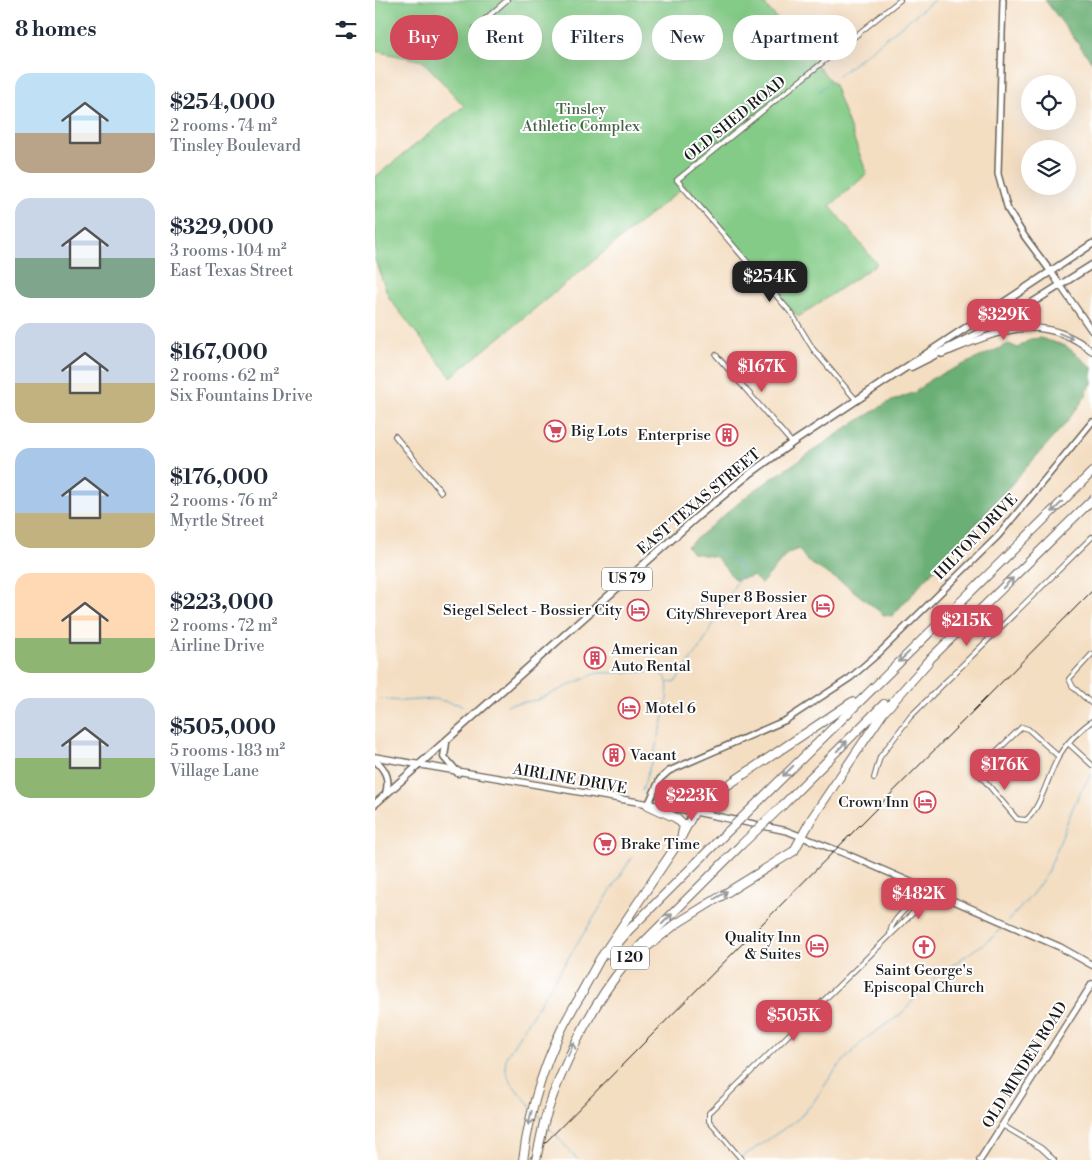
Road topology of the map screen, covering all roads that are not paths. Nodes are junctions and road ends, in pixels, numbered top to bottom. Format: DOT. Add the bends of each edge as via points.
graph roads {
  1 [pos="507,0"];
  2 [pos="900,0"];
  3 [pos="1003,0"];
  4 [pos="490,15"];
  5 [pos="1092,244"];
  6 [pos="1092,265"];
  7 [pos="1051,272"];
  8 [pos="1060,285"];
  9 [pos="1092,331"];
  10 [pos="1092,351"];
  11 [pos="716,355"];
  12 [pos="919,363"];
  13 [pos="895,376"];
  14 [pos="857,401"];
  15 [pos="1092,422"];
  16 [pos="395,436"];
  17 [pos="793,443"];
  18 [pos="1092,472"];
  19 [pos="441,492"];
  20 [pos="1092,500"];
  21 [pos="1092,537"];
  22 [pos="1092,654"];
  23 [pos="929,661"];
  24 [pos="885,676"];
  25 [pos="1092,704"];
  26 [pos="1092,721"];
  27 [pos="448,739"];
  28 [pos="1069,743"];
  29 [pos="1058,756"];
  30 [pos="375,759"];
  31 [pos="1092,765"];
  32 [pos="418,766"];
  33 [pos="458,772"];
  34 [pos="874,778"];
  35 [pos="385,795"];
  36 [pos="375,804"];
  37 [pos="648,805"];
  38 [pos="696,812"];
  39 [pos="804,836"];
  40 [pos="678,843"];
  41 [pos="922,887"];
  42 [pos="930,891"];
  43 [pos="890,933"];
  44 [pos="625,964"];
  45 [pos="1092,965"];
  46 [pos="1092,984"];
  47 [pos="580,995"];
  48 [pos="1002,1125"];
  49 [pos="523,1160"];
  50 [pos="536,1160"];
  51 [pos="742,1160"];
  52 [pos="980,1160"];
  53 [pos="1054,1160"];
  1 -- 4 [label="street"];
  2 -- 14 [label="street, OLD SHED ROAD" via="677,180 792,314 813,349"];
  3 -- 7 [label="street" via="998,174 1008,210"];
  5 -- 7 [label="main road, EAST TEXAS STREET / US 79"];
  6 -- 8 [label="main road, EAST TEXAS STREET / US 79"];
  7 -- 8 [label="main road"];
  7 -- 13 [label="main road, EAST TEXAS STREET / US 79"];
  8 -- 9 [label="main road"];
  8 -- 12 [label="main road, EAST TEXAS STREET / US 79" via="1008,318"];
  12 -- 10 [label="main road, one-way" via="992,333 1019,328 1037,328 1059,334"];
  11 -- 17 [label="street"];
  12 -- 13 [label="main road, EAST TEXAS STREET / US 79"];
  13 -- 14 [label="main road, EAST TEXAS STREET / US 79"];
  14 -- 17 [label="main road, EAST TEXAS STREET / US 79"];
  15 -- 37 [label="street, HILTON DRIVE" via="1007,526 867,664 822,699 787,720 669,771 660,779"];
  16 -- 19 [label="street"];
  17 -- 27 [label="main road, EAST TEXAS STREET / US 79" via="698,516"];
  18 -- 24 [label="highway, I 20, one-way"];
  23 -- 20 [label="highway, I 20, one-way"];
  21 -- 34 [label="street" via="906,721 880,757"];
  22 -- 25 [label="street" via="1072,674 1069,682"];
  23 -- 39 [label="highway" via="883,713 812,818"];
  44 -- 23 [label="highway, I 20, one-way, bridge"];
  24 -- 38 [label="highway" via="837,713 701,802"];
  24 -- 47 [label="highway, I 20, one-way, bridge" via="624,936"];
  26 -- 28 [label="street"];
  27 -- 32 [label="main road, EAST TEXAS STREET / US 79"];
  27 -- 33 [label="main road" via="444,757"];
  28 -- 29 [label="street"];
  28 -- 31 [label="street"];
  29 -- 29 [label="street" via="1026,820 1019,821 981,777 979,770 1022,727 1029,729"];
  30 -- 32 [label="main road, AIRLINE DRIVE"];
  30 -- 35 [label="main road" via="387,773"];
  32 -- 33 [label="main road, AIRLINE DRIVE"];
  32 -- 35 [label="main road, EAST TEXAS STREET / US 79"];
  33 -- 37 [label="main road, AIRLINE DRIVE"];
  35 -- 36 [label="main road, EAST TEXAS STREET / US 79"];
  37 -- 38 [label="main road, AIRLINE DRIVE"];
  37 -- 40 [label="highway" via="680,820 684,829"];
  38 -- 39 [label="main road, AIRLINE DRIVE"];
  38 -- 40 [label="highway"];
  39 -- 41 [label="main road, AIRLINE DRIVE"];
  44 -- 39 [label="highway, one-way" via="682,920 794,851"];
  40 -- 47 [label="highway" via="600,959"];
  41 -- 42 [label="main road, AIRLINE DRIVE"];
  41 -- 43 [label="street" via="917,898 894,921"];
  42 -- 43 [label="street" via="924,902"];
  42 -- 45 [label="main road, AIRLINE DRIVE" via="1062,948"];
  43 -- 51 [label="street" via="709,1114 709,1121"];
  50 -- 44 [label="highway, I 20, one-way, bridge" via="553,1094 584,1025"];
  46 -- 48 [label="main road, OLD MINDEN ROAD"];
  47 -- 49 [label="highway, I 20, one-way" via="542,1077 533,1105"];
  48 -- 52 [label="main road, OLD MINDEN ROAD"];
  48 -- 53 [label="street" via="1041,1148"];
}
